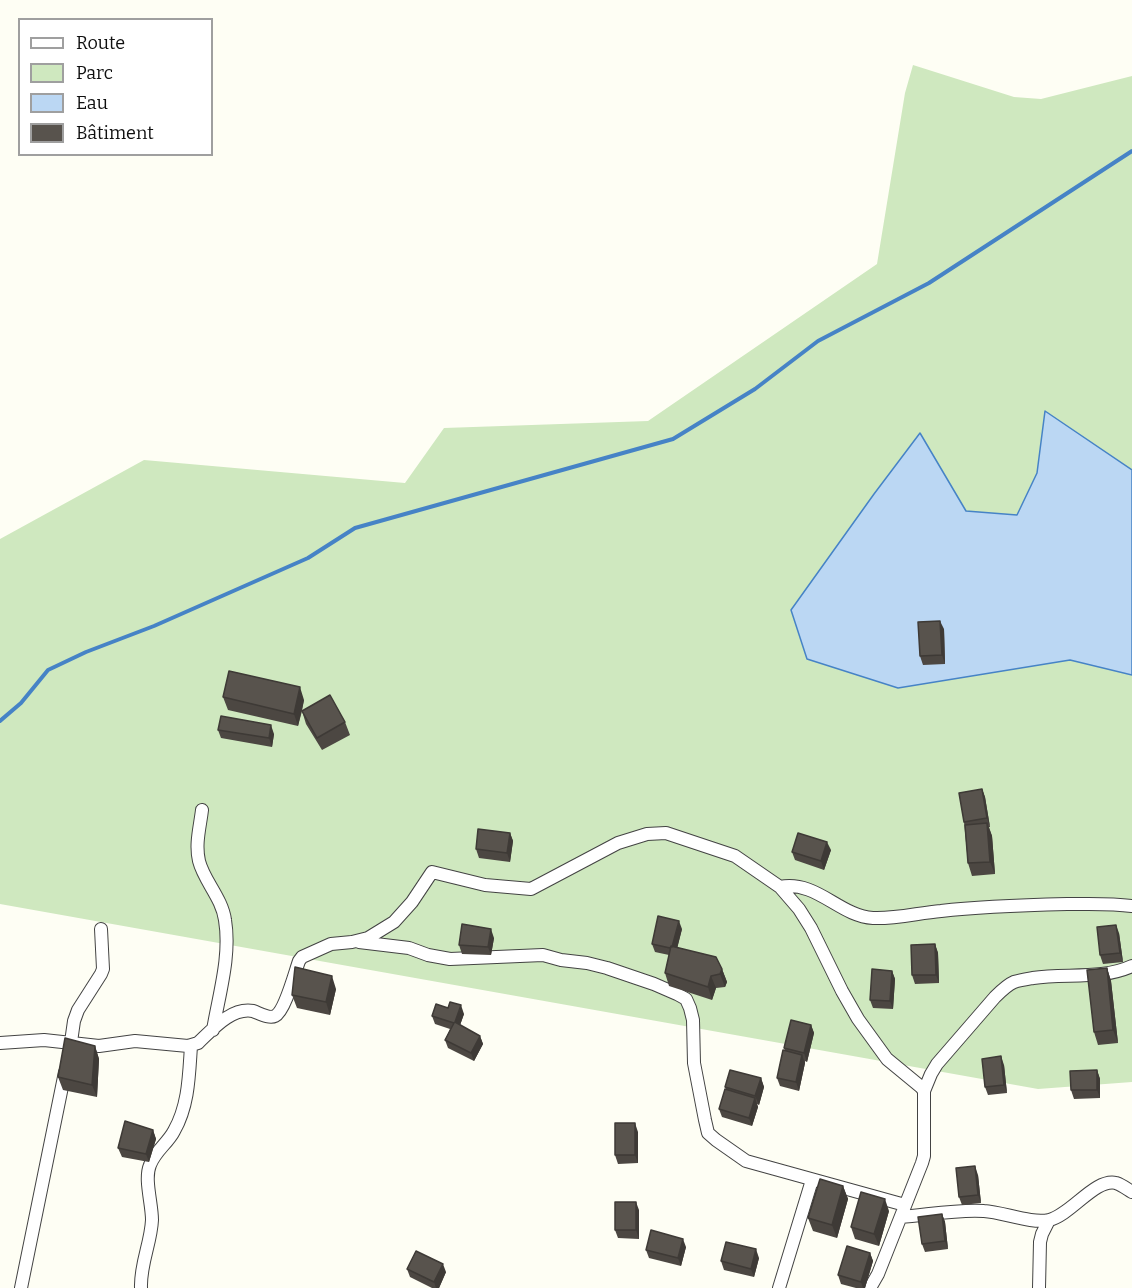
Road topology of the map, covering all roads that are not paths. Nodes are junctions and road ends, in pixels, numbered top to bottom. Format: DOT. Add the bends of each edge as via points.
graph roads {
  1 [pos="202,810"];
  2 [pos="780,887"];
  3 [pos="1132,906"];
  4 [pos="102,929"];
  5 [pos="352,942"];
  6 [pos="1132,966"];
  7 [pos="213,1030"];
  8 [pos="0,1043"];
  9 [pos="71,1043"];
  10 [pos="191,1046"];
  11 [pos="924,1091"];
  12 [pos="812,1179"];
  13 [pos="1132,1192"];
  14 [pos="903,1211"];
  15 [pos="1049,1220"];
  16 [pos="21,1288"];
  17 [pos="141,1288"];
  18 [pos="779,1288"];
  19 [pos="870,1288"];
  20 [pos="1039,1288"];
  1 -- 7 [label="street" via="199,863 226,922 225,961"];
  2 -- 3 [label="street" via="806,888 871,918 995,906"];
  2 -- 5 [label="street" via="735,856 666,833 647,834 618,843 531,889 485,885 432,872 396,921"];
  2 -- 11 [label="street" via="811,928 858,1019 887,1059"];
  4 -- 9 [label="street" via="103,969 78,1010"];
  5 -- 7 [label="street" via="331,944 302,957 279,1013 270,1017 248,1011 229,1017"];
  5 -- 12 [label="street" via="409,948 450,959 543,955 607,968 677,993 686,999 693,1020 694,1063 708,1132 746,1161"];
  6 -- 11 [label="street" via="1108,973 1014,982 995,997 937,1064"];
  7 -- 10 [label="street"];
  8 -- 9 [label="street"];
  9 -- 10 [label="street" via="99,1046 135,1041"];
  9 -- 16 [label="street"];
  10 -- 17 [label="street" via="185,1103 175,1130 155,1155 148,1172 152,1219"];
  11 -- 14 [label="street" via="924,1156"];
  12 -- 14 [label="street"];
  12 -- 18 [label="street"];
  13 -- 15 [label="street" via="1114,1182 1104,1183 1070,1210"];
  14 -- 15 [label="street" via="984,1210"];
  14 -- 19 [label="street"];
  15 -- 20 [label="street" via="1040,1242"];
}
